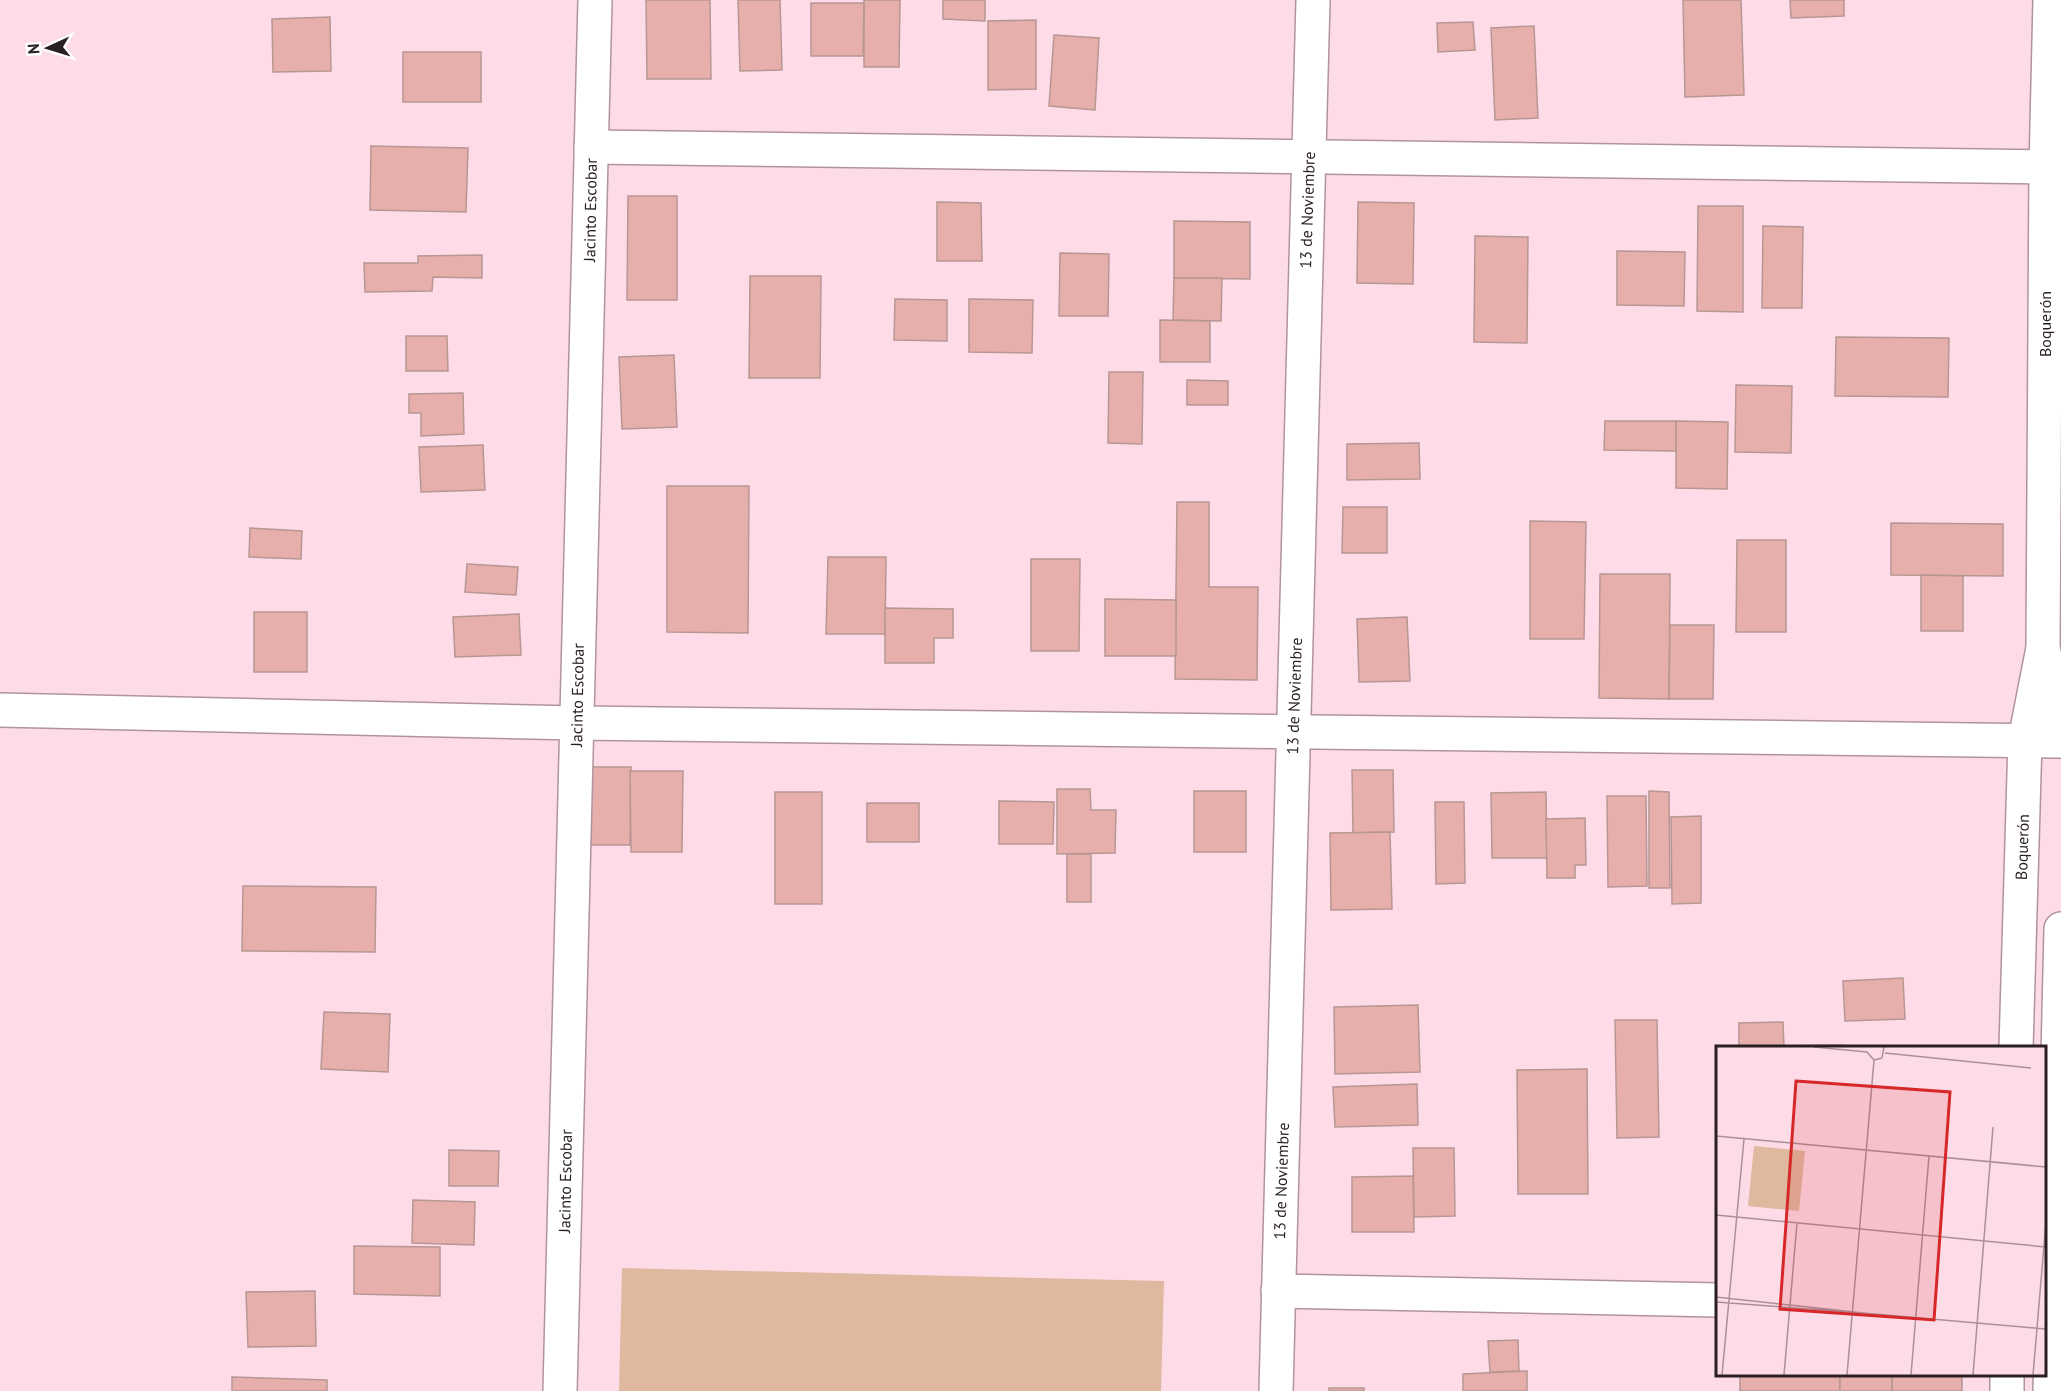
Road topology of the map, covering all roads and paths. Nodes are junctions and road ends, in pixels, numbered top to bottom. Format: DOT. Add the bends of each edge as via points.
graph roads {
  1 [pos="595,0"];
  2 [pos="1313,0"];
  3 [pos="2050,0"];
  4 [pos="591,147"];
  5 [pos="1309,157"];
  6 [pos="2054,167"];
  7 [pos="2043,648"];
  8 [pos="0,710"];
  9 [pos="2061,722"];
  10 [pos="577,723"];
  11 [pos="1293,733"];
  12 [pos="2025,740"];
  13 [pos="2061,741"];
  14 [pos="2061,929"];
  15 [pos="2016,1046"];
  16 [pos="1278,1291"];
  17 [pos="1716,1300"];
  18 [pos="2052,1307"];
  19 [pos="560,1391"];
  20 [pos="1276,1391"];
  21 [pos="2049,1391"];
  1 -- 4 [label="street, Jacinto Escobar"];
  2 -- 5 [label="street, 13 de Noviembre"];
  3 -- 6 [label="street, Boquerón"];
  4 -- 5 [label="street"];
  4 -- 10 [label="street, Jacinto Escobar"];
  5 -- 6 [label="street"];
  5 -- 11 [label="street, 13 de Noviembre"];
  6 -- 7 [label="street, Boquerón"];
  7 -- 9 [label="street, Boquerón"];
  7 -- 12 [label="street, Boquerón"];
  8 -- 10 [label="street"];
  10 -- 11 [label="street"];
  10 -- 19 [label="street, Jacinto Escobar"];
  11 -- 12 [label="street"];
  11 -- 16 [label="street, 13 de Noviembre"];
  12 -- 13 [label="street"];
  12 -- 15 [label="street, Boquerón"];
  14 -- 18 [label="street"];
  16 -- 17 [label="street"];
  16 -- 20 [label="street, 13 de Noviembre"];
  18 -- 21 [label="street"];
}
